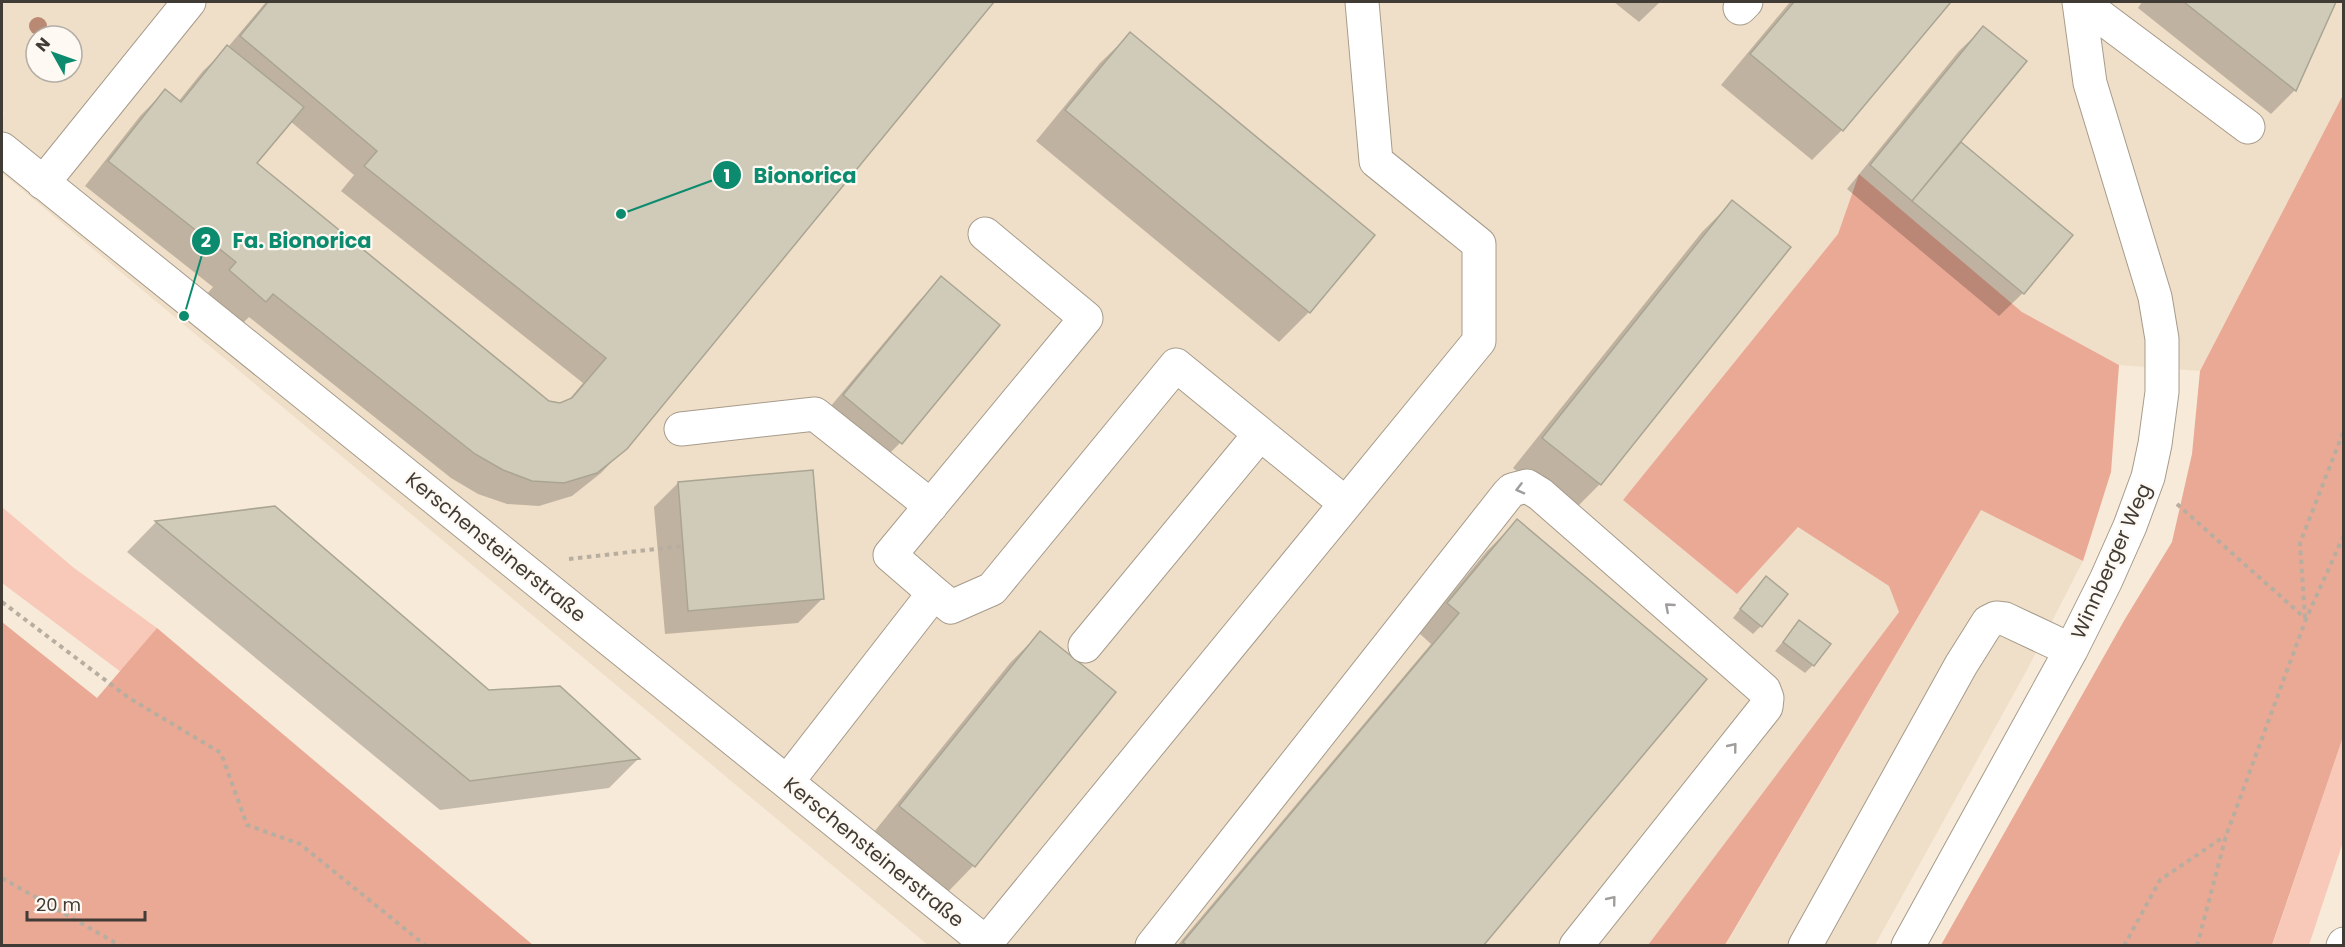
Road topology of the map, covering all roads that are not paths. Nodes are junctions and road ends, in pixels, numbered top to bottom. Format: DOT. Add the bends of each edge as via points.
graph roads {
  1 [pos="189,2"];
  2 [pos="1362,2"];
  3 [pos="2080,2"];
  4 [pos="2248,127"];
  5 [pos="2,149"];
  6 [pos="43,183"];
  7 [pos="985,234"];
  8 [pos="681,429"];
  9 [pos="1260,434"];
  10 [pos="1345,503"];
  11 [pos="931,506"];
  12 [pos="934,593"];
  13 [pos="1085,646"];
  14 [pos="2071,650"];
  15 [pos="787,782"];
  16 [pos="988,944"];
  17 [pos="1152,945"];
  18 [pos="1575,945"];
  19 [pos="1805,945"];
  20 [pos="1908,945"];
  1 -- 6 [label="street"];
  2 -- 10 [label="street" via="1376,161 1479,244 1479,341"];
  3 -- 4 [label="street"];
  3 -- 14 [label="street, Winnberger Weg" via="2090,83 2155,297 2162,339 2162,392 2148,477 2106,580"];
  5 -- 6 [label="street, Kerschensteinerstraße"];
  6 -- 15 [label="street, Kerschensteinerstraße"];
  7 -- 11 [label="street" via="1086,318"];
  8 -- 11 [label="street" via="815,414"];
  9 -- 10 [label="street"];
  9 -- 12 [label="street" via="1176,365 992,589 951,607"];
  9 -- 13 [label="street"];
  10 -- 16 [label="street"];
  11 -- 12 [label="street" via="890,555"];
  12 -- 15 [label="street"];
  14 -- 19 [label="street" via="2005,620 1996,618 1988,622"];
  14 -- 20 [label="street, Winnberger Weg"];
  15 -- 16 [label="street, Kerschensteinerstraße"];
  18 -- 17 [label="street, one-way" via="1766,707 1767,698 1764,690 1527,486 1508,494"];
}
